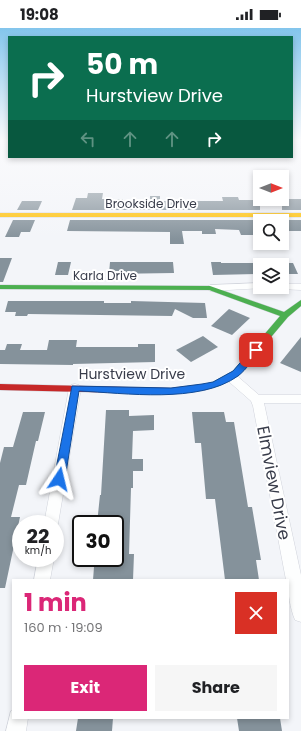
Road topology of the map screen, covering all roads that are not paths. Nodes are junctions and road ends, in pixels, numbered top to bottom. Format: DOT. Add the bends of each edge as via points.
graph roads {
  1 [pos="0,215"];
  2 [pos="301,215"];
  3 [pos="253,286"];
  4 [pos="289,286"];
  5 [pos="0,287"];
  6 [pos="301,287"];
  7 [pos="210,288"];
  8 [pos="301,302"];
  9 [pos="285,315"];
  10 [pos="231,377"];
  11 [pos="0,387"];
  12 [pos="75,388"];
  13 [pos="256,399"];
  14 [pos="301,399"];
  15 [pos="53,515"];
  16 [pos="44,567"];
  17 [pos="42,579"];
  18 [pos="300,608"];
  19 [pos="18,719"];
  20 [pos="16,731"];
  1 -- 2 [label="street, Brookside Drive"];
  3 -- 7 [label="street, Karla Drive"];
  4 -- 6 [label="street"];
  5 -- 7 [label="street, Karla Drive"];
  7 -- 9 [label="street, Karla Drive"];
  8 -- 9 [label="street, Hurstview Drive"];
  9 -- 10 [label="street, Hurstview Drive"];
  10 -- 12 [label="street, Hurstview Drive" via="202,388 171,391"];
  10 -- 13 [label="street"];
  11 -- 12 [label="street, Hurstview Drive"];
  12 -- 15 [label="street"];
  13 -- 14 [label="street"];
  13 -- 18 [label="street, Elmview Drive"];
  16 -- 17 [label="street"];
  19 -- 20 [label="street"];
}
